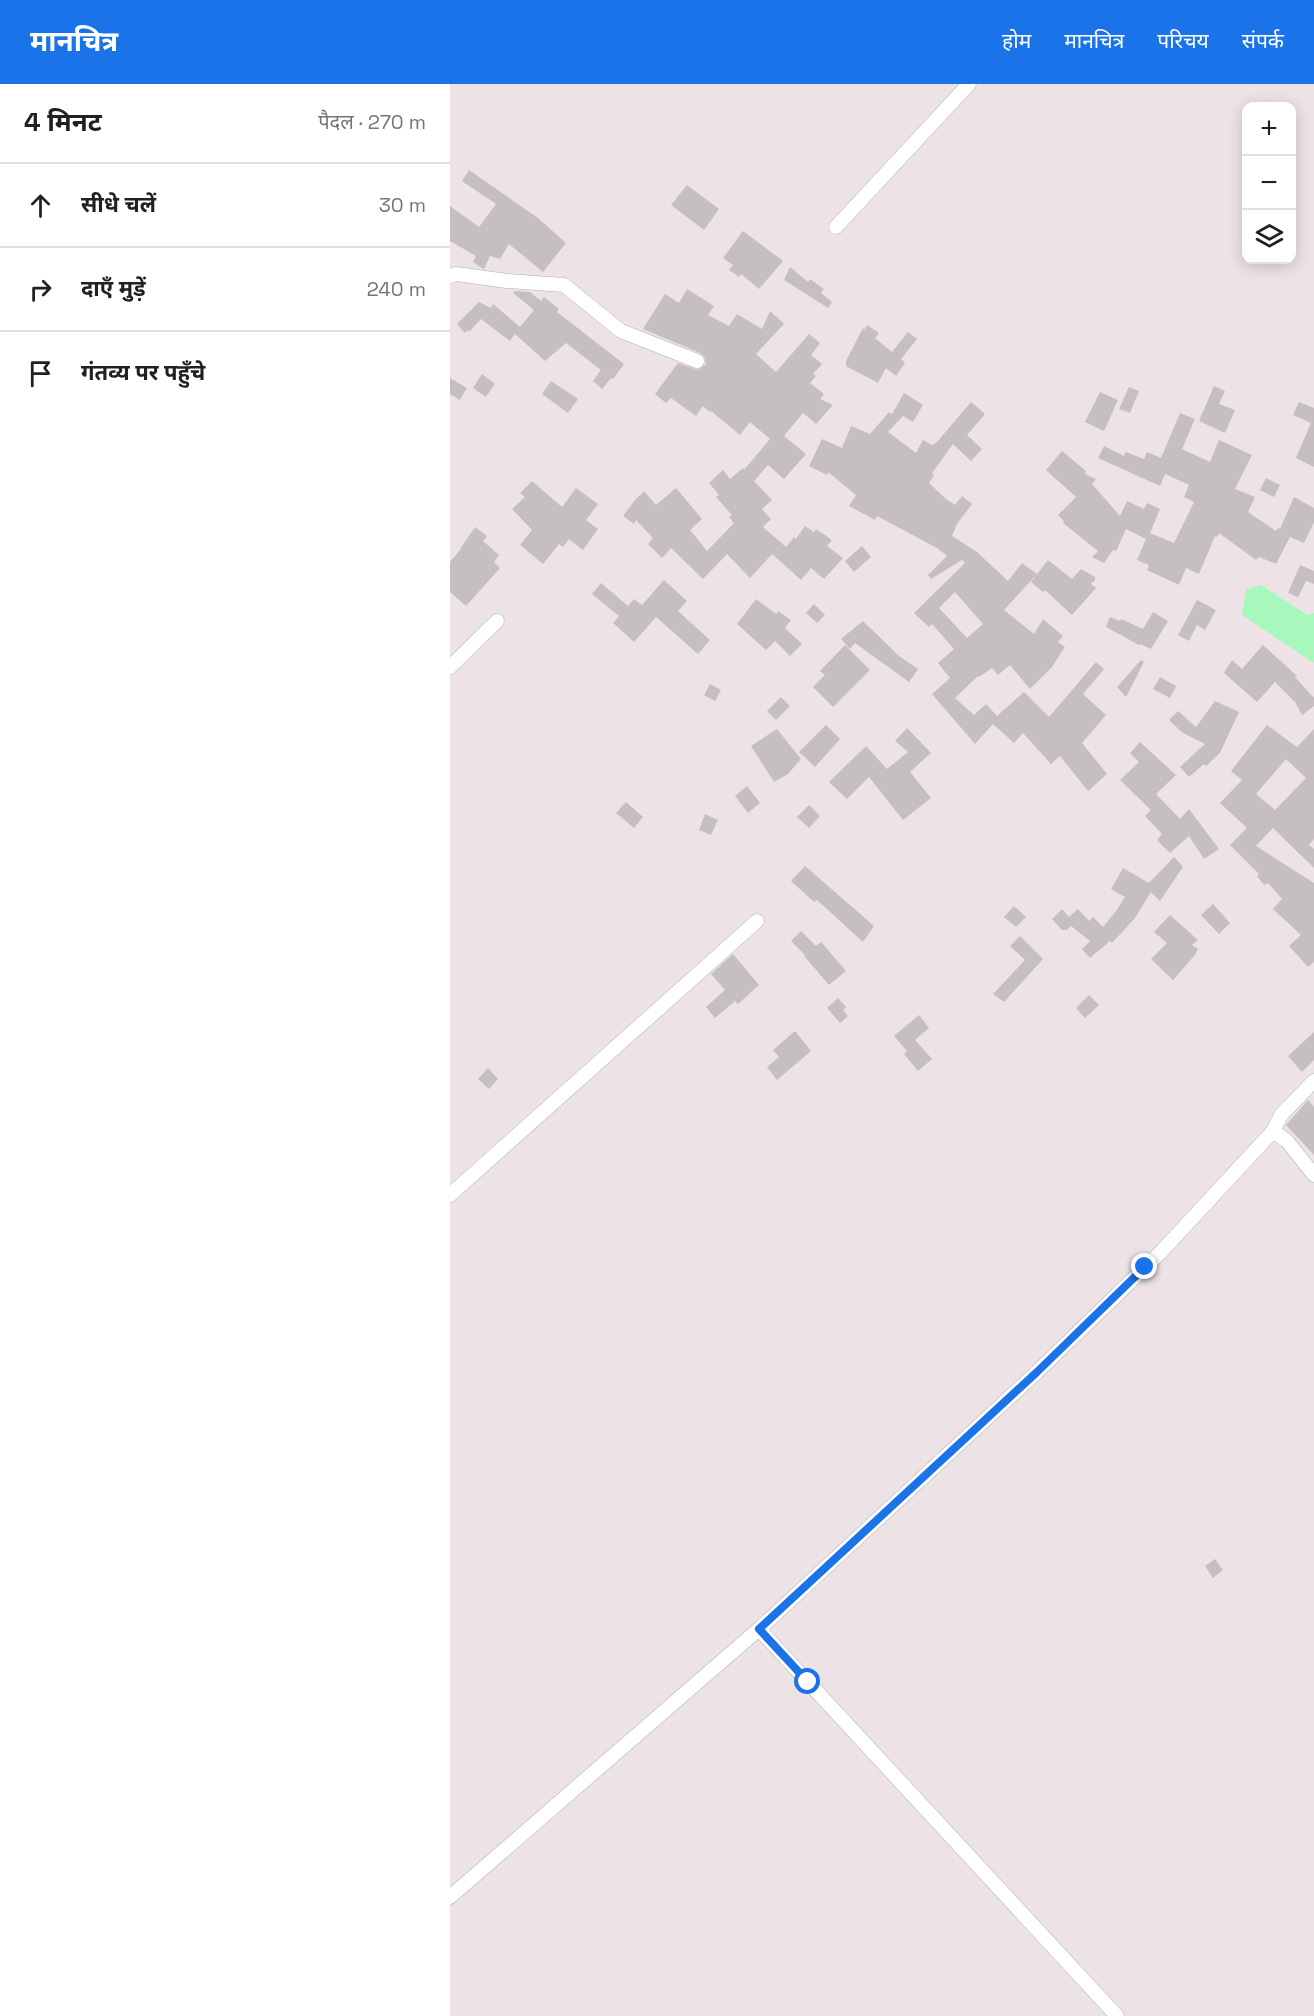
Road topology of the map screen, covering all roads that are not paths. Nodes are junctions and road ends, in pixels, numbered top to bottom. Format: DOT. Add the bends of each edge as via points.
graph roads {
  1 [pos="969,84"];
  2 [pos="836,227"];
  3 [pos="450,276"];
  4 [pos="697,361"];
  5 [pos="497,621"];
  6 [pos="450,667"];
  7 [pos="757,921"];
  8 [pos="1314,1081"];
  9 [pos="1273,1131"];
  10 [pos="1314,1175"];
  11 [pos="450,1195"];
  12 [pos="759,1629"];
  13 [pos="450,1897"];
  14 [pos="1117,2016"];
  1 -- 2 [label="street"];
  3 -- 4 [label="street" via="564,285 621,331"];
  5 -- 6 [label="street"];
  7 -- 11 [label="street"];
  8 -- 9 [label="street" via="1281,1115"];
  9 -- 10 [label="street"];
  9 -- 12 [label="street" via="1136,1276 1037,1372"];
  12 -- 13 [label="street"];
  12 -- 14 [label="street"];
}
